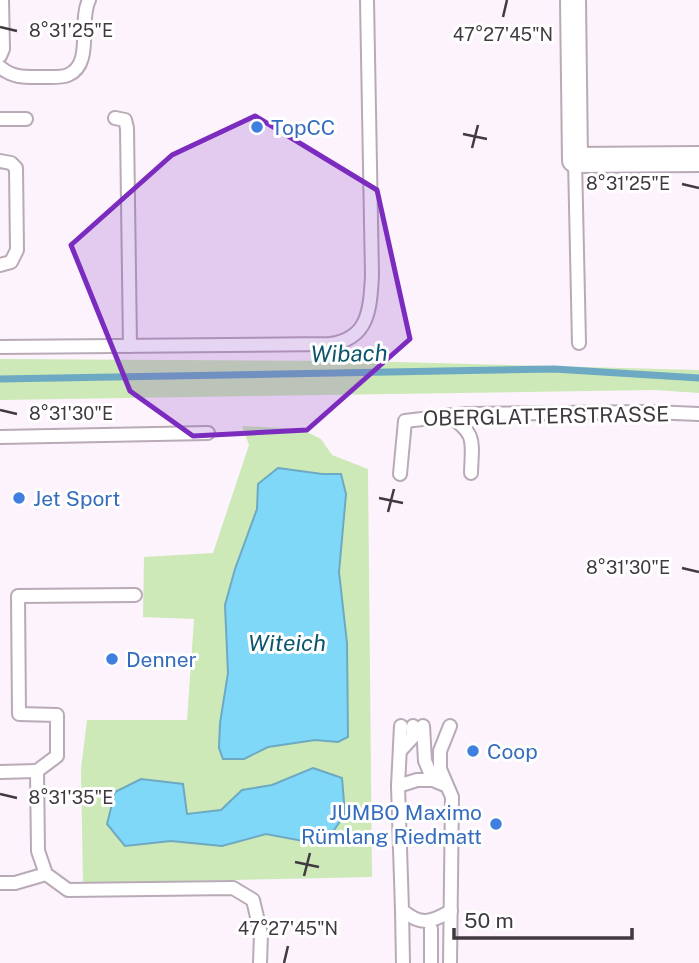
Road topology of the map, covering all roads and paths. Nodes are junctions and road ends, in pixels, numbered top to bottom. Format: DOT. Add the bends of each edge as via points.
graph roads {
  1 [pos="2,0"];
  2 [pos="89,0"];
  3 [pos="367,0"];
  4 [pos="573,0"];
  5 [pos="0,56"];
  6 [pos="0,67"];
  7 [pos="115,118"];
  8 [pos="0,119"];
  9 [pos="26,119"];
  10 [pos="699,159"];
  11 [pos="575,160"];
  12 [pos="0,161"];
  13 [pos="0,265"];
  14 [pos="579,343"];
  15 [pos="130,346"];
  16 [pos="0,347"];
  17 [pos="699,414"];
  18 [pos="448,415"];
  19 [pos="208,433"];
  20 [pos="0,438"];
  21 [pos="471,473"];
  22 [pos="400,474"];
  23 [pos="135,595"];
  24 [pos="450,726"];
  25 [pos="0,772"];
  26 [pos="37,772"];
  27 [pos="433,779"];
  28 [pos="445,785"];
  29 [pos="398,786"];
  30 [pos="46,874"];
  31 [pos="0,883"];
  32 [pos="402,910"];
  33 [pos="451,911"];
  34 [pos="431,929"];
  35 [pos="260,963"];
  36 [pos="403,963"];
  37 [pos="431,963"];
  38 [pos="450,963"];
  1 -- 5 [label="lane"];
  2 -- 6 [label="lane" via="84,10 84,54 76,70 66,76 18,77"];
  3 -- 15 [label="lane" via="372,276 362,326 347,341 330,344"];
  4 -- 11 [label="street"];
  7 -- 15 [label="lane" via="125,120 127,128"];
  8 -- 9 [label="lane"];
  10 -- 11 [label="street"];
  11 -- 14 [label="lane"];
  12 -- 13 [label="lane" via="16,168 17,250 14,260"];
  15 -- 16 [label="lane"];
  17 -- 18 [label="lane, OBERGLATTERSTRASSE"];
  18 -- 21 [label="lane" via="466,426 472,437"];
  18 -- 22 [label="lane, OBERGLATTERSTRASSE" via="405,421"];
  19 -- 20 [label="lane"];
  23 -- 26 [label="lane" via="18,596 19,714 57,715 57,755"];
  24 -- 28 [label="lane" via="440,751"];
  25 -- 26 [label="lane"];
  26 -- 30 [label="lane" via="38,851"];
  27 -- 28 [label="lane"];
  27 -- 29 [label="lane"];
  27 -- 29 [label="lane" via="413,726 400,751"];
  28 -- 33 [label="lane" via="452,797"];
  29 -- 32 [label="lane"];
  30 -- 31 [label="lane"];
  30 -- 35 [label="lane" via="68,890 233,888 253,900 261,934"];
  32 -- 33 [label="lane" via="421,922"];
  32 -- 36 [label="lane"];
  33 -- 38 [label="lane"];
  34 -- 37 [label="lane"];
}
